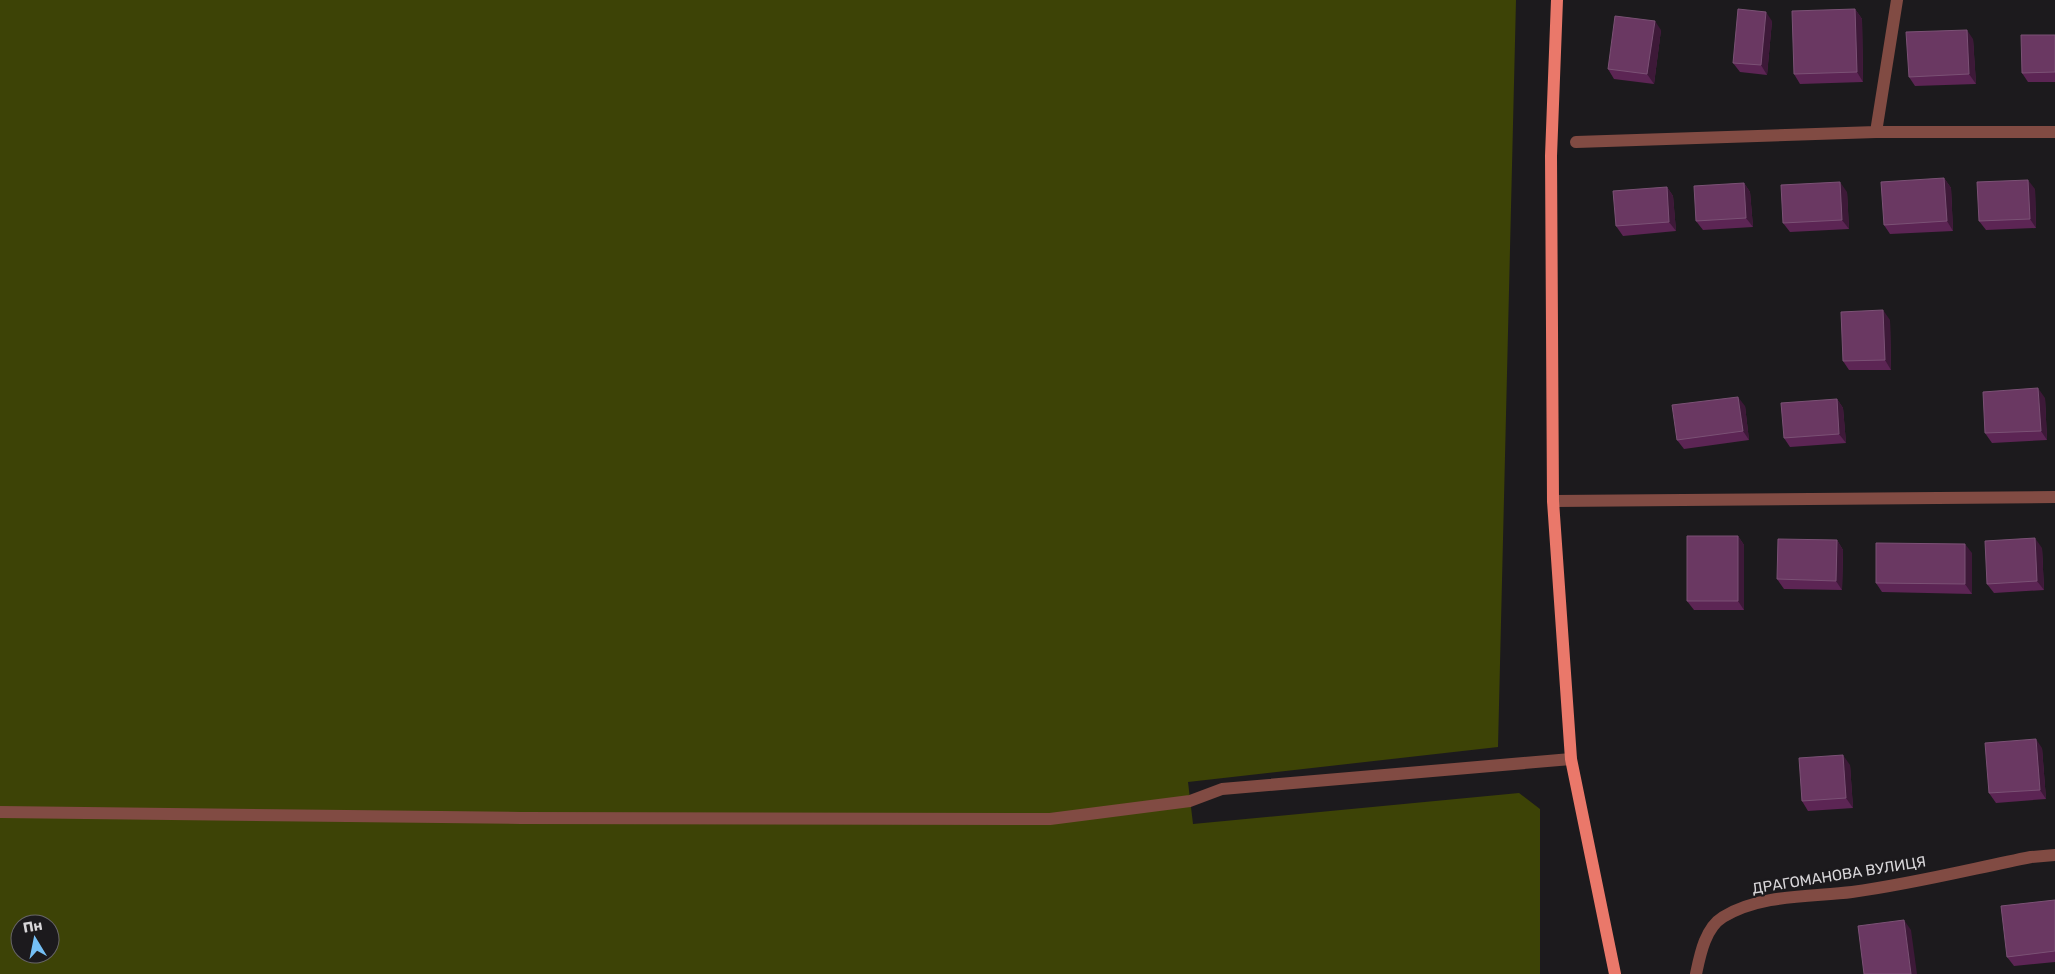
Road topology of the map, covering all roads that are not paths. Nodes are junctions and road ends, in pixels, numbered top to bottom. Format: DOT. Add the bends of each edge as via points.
graph roads {
  1 [pos="1557,0"];
  2 [pos="1897,0"];
  3 [pos="1876,132"];
  4 [pos="2055,132"];
  5 [pos="1576,142"];
  6 [pos="2055,497"];
  7 [pos="1552,501"];
  8 [pos="1571,759"];
  9 [pos="0,812"];
  10 [pos="2055,855"];
  11 [pos="1615,974"];
  12 [pos="1696,974"];
  1 -- 7 [label="main road" via="1552,143"];
  2 -- 3 [label="street"];
  3 -- 4 [label="street"];
  3 -- 5 [label="street"];
  6 -- 7 [label="street"];
  7 -- 8 [label="main road"];
  8 -- 9 [label="street" via="1222,789 1190,802 1050,819 521,818"];
  8 -- 11 [label="main road"];
  10 -- 12 [label="street, ДРАГОМАНОВА ВУЛИЦЯ" via="1853,892 1777,899 1745,907 1721,918 1708,934"];
}
